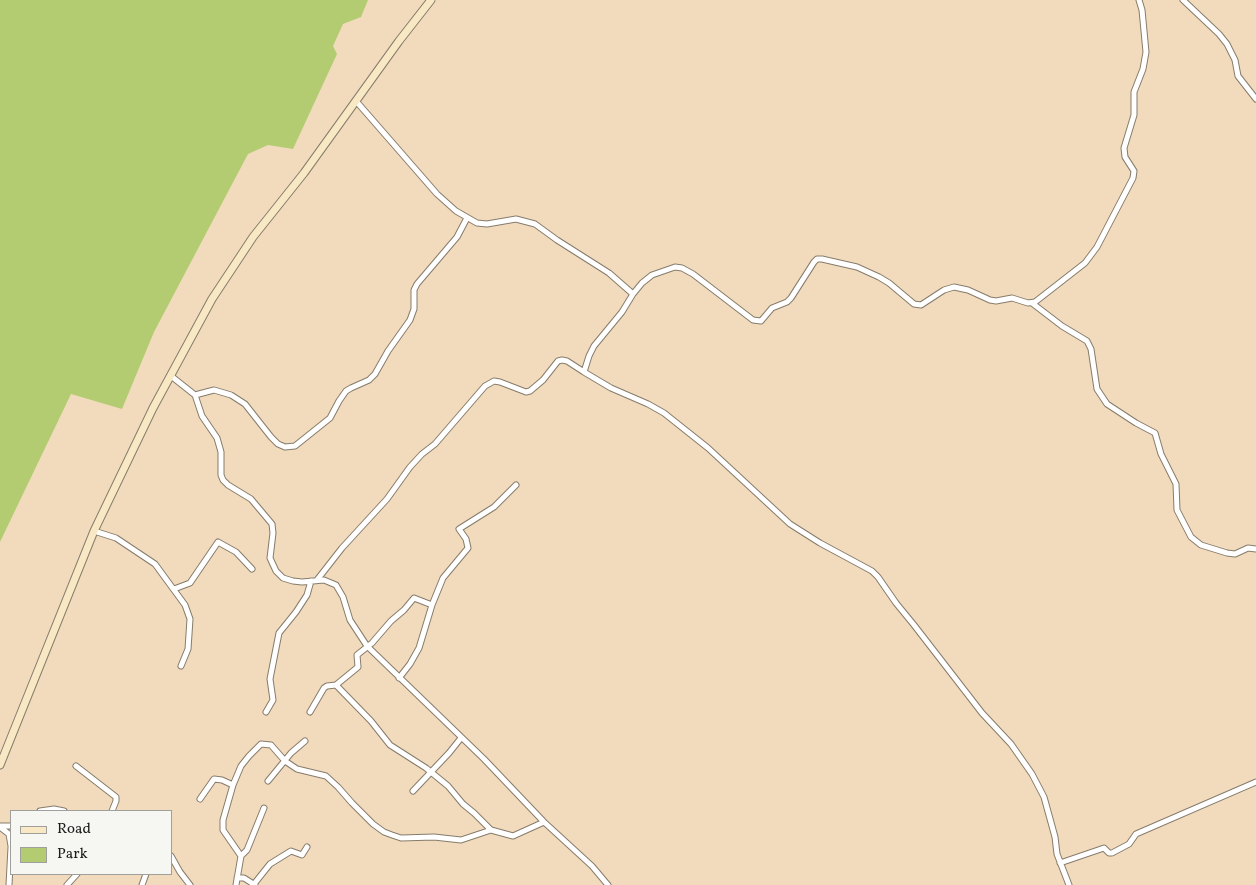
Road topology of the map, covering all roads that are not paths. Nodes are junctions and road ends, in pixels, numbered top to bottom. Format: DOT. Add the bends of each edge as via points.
graph roads {
  1 [pos="431,0"];
  2 [pos="1139,0"];
  3 [pos="1183,0"];
  4 [pos="1256,99"];
  5 [pos="356,101"];
  6 [pos="467,218"];
  7 [pos="633,294"];
  8 [pos="1032,303"];
  9 [pos="584,372"];
  10 [pos="171,376"];
  11 [pos="195,395"];
  12 [pos="516,485"];
  13 [pos="94,530"];
  14 [pos="1256,549"];
  15 [pos="252,569"];
  16 [pos="317,580"];
  17 [pos="310,582"];
  18 [pos="174,589"];
  19 [pos="432,605"];
  20 [pos="367,646"];
  21 [pos="181,666"];
  22 [pos="399,678"];
  23 [pos="336,685"];
  24 [pos="266,712"];
  25 [pos="310,712"];
  26 [pos="461,738"];
  27 [pos="305,740"];
  28 [pos="285,761"];
  29 [pos="0,765"];
  30 [pos="76,766"];
  31 [pos="431,772"];
  32 [pos="268,781"];
  33 [pos="1256,782"];
  34 [pos="233,785"];
  35 [pos="413,791"];
  36 [pos="200,799"];
  37 [pos="264,808"];
  38 [pos="112,810"];
  39 [pos="544,822"];
  40 [pos="0,827"];
  41 [pos="491,830"];
  42 [pos="10,840"];
  43 [pos="307,847"];
  44 [pos="241,856"];
  45 [pos="172,858"];
  46 [pos="1060,864"];
  47 [pos="10,866"];
  48 [pos="76,875"];
  49 [pos="237,878"];
  50 [pos="255,884"];
  51 [pos="9,885"];
  52 [pos="67,885"];
  53 [pos="190,885"];
  54 [pos="236,885"];
  55 [pos="608,885"];
  56 [pos="1069,885"];
  1 -- 5 [label="main road"];
  2 -- 8 [label="street" via="1146,52 1134,92 1134,115 1124,148 1125,157 1134,171 1133,178 1097,247 1085,263"];
  3 -- 4 [label="street" via="1223,39 1235,60 1238,76"];
  5 -- 6 [label="street" via="437,194"];
  5 -- 10 [label="main road" via="253,237 212,299"];
  6 -- 7 [label="street" via="487,224 516,219 535,224 608,273"];
  6 -- 11 [label="street" via="457,237 417,284 410,320 375,374 351,388 330,418 296,446 290,448 278,444 245,404 231,395 214,390"];
  7 -- 8 [label="street" via="652,275 675,267 682,268 753,320 761,321 772,308 791,298 817,259 863,269 889,283 914,304 921,305 954,287 990,300 1012,298"];
  7 -- 9 [label="street" via="594,346"];
  8 -- 14 [label="street" via="1087,341 1097,389 1107,404 1155,433 1176,484 1177,510 1191,536 1202,545 1227,553"];
  9 -- 16 [label="street" via="562,360 530,392 494,381 485,386 436,444 410,467 387,499"];
  9 -- 46 [label="street" via="664,413 708,448 790,524 878,577 964,692 1020,755 1044,797"];
  10 -- 11 [label="street"];
  10 -- 13 [label="main road"];
  11 -- 17 [label="street" via="202,416 220,444 222,480 251,499 272,524 270,558 276,571 283,578"];
  12 -- 19 [label="street" via="494,507 459,529 468,548 443,578"];
  13 -- 18 [label="street" via="116,538 146,557"];
  13 -- 29 [label="main road"];
  15 -- 18 [label="street" via="236,552 218,542 190,583"];
  16 -- 17 [label="street"];
  16 -- 20 [label="street" via="330,581 340,590 350,620"];
  17 -- 24 [label="street" via="307,595 279,633 270,679 272,700"];
  18 -- 21 [label="street" via="190,619 188,649"];
  19 -- 20 [label="street" via="414,598"];
  19 -- 22 [label="street" via="419,648"];
  20 -- 22 [label="street"];
  20 -- 23 [label="street" via="356,656 358,667"];
  22 -- 26 [label="street"];
  23 -- 25 [label="street" via="324,688"];
  23 -- 31 [label="street" via="390,745"];
  26 -- 31 [label="street"];
  26 -- 39 [label="street"];
  27 -- 28 [label="street"];
  28 -- 32 [label="street"];
  28 -- 34 [label="street" via="271,745 261,744 241,766"];
  28 -- 41 [label="street" via="303,771 326,776 374,824 392,835 460,840"];
  30 -- 38 [label="street" via="116,797"];
  31 -- 35 [label="street"];
  31 -- 41 [label="street"];
  33 -- 46 [label="street" via="1136,834 1129,844 1112,853 1104,848"];
  34 -- 36 [label="street" via="214,779"];
  34 -- 44 [label="street" via="222,826"];
  37 -- 44 [label="street" via="247,850"];
  39 -- 41 [label="street" via="513,836"];
  39 -- 55 [label="street"];
  40 -- 42 [label="street" via="9,834"];
  43 -- 50 [label="street" via="302,854 291,851 270,864"];
  44 -- 49 [label="street"];
  45 -- 53 [label="street"];
  46 -- 56 [label="street"];
  47 -- 51 [label="street"];
  48 -- 52 [label="street"];
  49 -- 50 [label="street"];
  49 -- 54 [label="street"];
}
